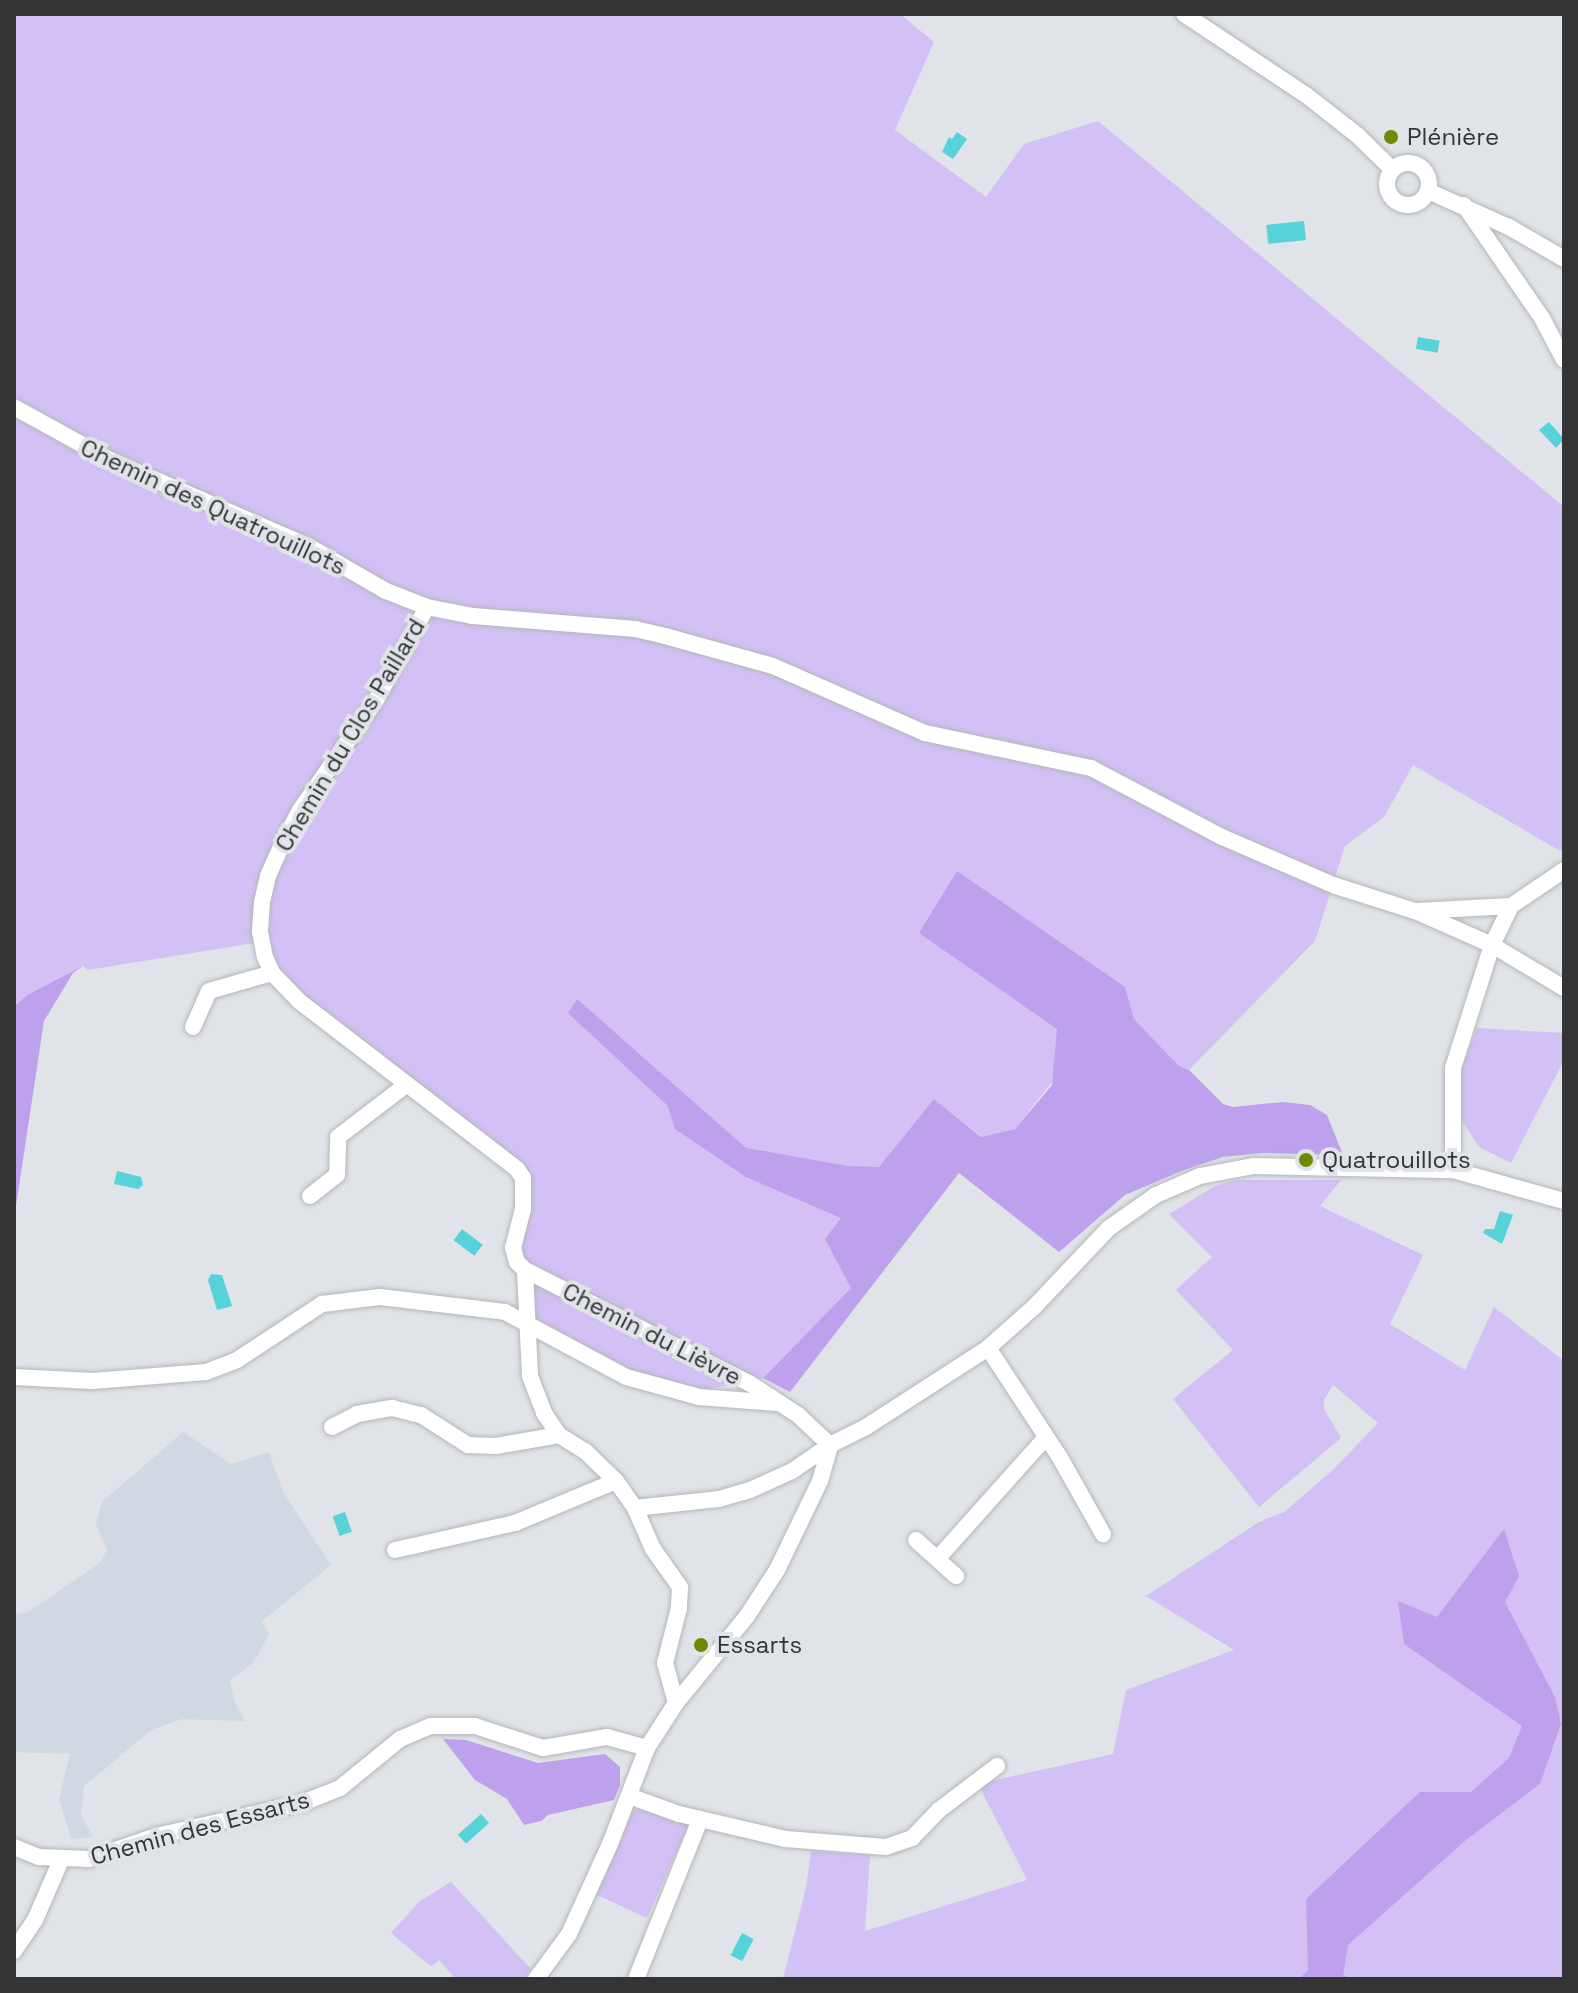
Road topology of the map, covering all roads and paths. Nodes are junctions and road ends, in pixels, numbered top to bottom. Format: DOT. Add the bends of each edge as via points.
graph roads {
  1 [pos="1184,14"];
  2 [pos="1392,169"];
  3 [pos="1428,191"];
  4 [pos="1464,205"];
  5 [pos="1509,227"];
  6 [pos="1493,248"];
  7 [pos="1564,259"];
  8 [pos="1564,360"];
  9 [pos="14,407"];
  10 [pos="427,607"];
  11 [pos="1564,870"];
  12 [pos="1511,906"];
  13 [pos="1415,911"];
  14 [pos="1492,945"];
  15 [pos="272,973"];
  16 [pos="1564,988"];
  17 [pos="193,1027"];
  18 [pos="406,1085"];
  19 [pos="1453,1170"];
  20 [pos="310,1196"];
  21 [pos="1564,1201"];
  22 [pos="525,1270"];
  23 [pos="529,1327"];
  24 [pos="988,1348"];
  25 [pos="14,1377"];
  26 [pos="777,1403"];
  27 [pos="332,1427"];
  28 [pos="559,1435"];
  29 [pos="1046,1437"];
  30 [pos="830,1445"];
  31 [pos="616,1481"];
  32 [pos="635,1508"];
  33 [pos="1103,1534"];
  34 [pos="916,1540"];
  35 [pos="395,1550"];
  36 [pos="938,1558"];
  37 [pos="956,1576"];
  38 [pos="676,1703"];
  39 [pos="647,1748"];
  40 [pos="997,1766"];
  41 [pos="629,1796"];
  42 [pos="700,1820"];
  43 [pos="14,1847"];
  44 [pos="61,1860"];
  45 [pos="14,1951"];
  46 [pos="536,1979"];
  47 [pos="636,1979"];
  1 -- 2 [label="street" via="1306,95"];
  2 -- 3 [label="street" via="1405,163 1419,165 1428,176"];
  2 -- 3 [label="street" via="1387,189 1400,204 1414,205"];
  3 -- 4 [label="street"];
  4 -- 5 [label="street"];
  4 -- 6 [label="street"];
  5 -- 6 [label="street"];
  5 -- 7 [label="street"];
  6 -- 8 [label="street"];
  9 -- 10 [label="street, Chemin des Quatrouillots" via="110,460 308,546 386,591"];
  10 -- 13 [label="street, Chemin des Quatrouillots" via="541,624 635,629 773,666 925,733 1091,768 1222,837 1336,886"];
  10 -- 15 [label="street, Chemin du Clos Paillard" via="376,700 300,810 268,876 260,932"];
  11 -- 12 [label="street"];
  12 -- 13 [label="street, Chemin des Quatrouillots"];
  12 -- 14 [label="street"];
  13 -- 14 [label="street, Chemin des Quatrouillots"];
  14 -- 16 [label="street, Chemin des Quatrouillots"];
  14 -- 19 [label="street" via="1453,1068"];
  15 -- 17 [label="street" via="209,991"];
  15 -- 18 [label="street, Chemin du Clos Paillard" via="299,1001"];
  18 -- 20 [label="street" via="338,1137 337,1175"];
  18 -- 22 [label="street, Chemin du Clos Paillard" via="517,1169 524,1187 513,1248"];
  19 -- 21 [label="street"];
  19 -- 24 [label="street" via="1254,1166 1200,1176 1156,1195 1109,1228"];
  22 -- 23 [label="street, Chemin du Clos Paillard"];
  22 -- 26 [label="street, Chemin du Lièvre" via="749,1383"];
  23 -- 25 [label="street, Chemin du Lièvre" via="505,1312 360,1297 322,1304 237,1360 206,1372 93,1381"];
  23 -- 26 [label="street, Chemin du Lièvre" via="626,1377 699,1397"];
  23 -- 28 [label="street, Chemin du Clos Paillard" via="530,1376"];
  24 -- 29 [label="street"];
  24 -- 30 [label="street"];
  26 -- 30 [label="street, Chemin du Lièvre"];
  27 -- 28 [label="street" via="357,1414 392,1408 421,1415 468,1445 496,1446"];
  28 -- 31 [label="street, Chemin du Clos Paillard"];
  29 -- 33 [label="street"];
  29 -- 36 [label="street"];
  30 -- 32 [label="street" via="792,1471 750,1490 719,1499"];
  30 -- 38 [label="street" via="820,1481 777,1570 710,1665"];
  31 -- 32 [label="street, Chemin du Clos Paillard"];
  31 -- 35 [label="street" via="515,1523"];
  32 -- 38 [label="street, Chemin du Clos Paillard" via="653,1549 680,1587 665,1663"];
  34 -- 36 [label="street"];
  36 -- 37 [label="street"];
  38 -- 39 [label="street"];
  39 -- 41 [label="street"];
  39 -- 44 [label="street, Chemin des Essarts" via="607,1737 543,1748 475,1726 430,1726 400,1739 340,1788 302,1803 156,1836 89,1859"];
  40 -- 42 [label="street" via="912,1838 886,1847 786,1839"];
  41 -- 42 [label="street"];
  41 -- 46 [label="street" via="569,1934"];
  42 -- 47 [label="street"];
  43 -- 44 [label="street, Chemin des Essarts"];
  44 -- 45 [label="street" via="35,1920"];
}
